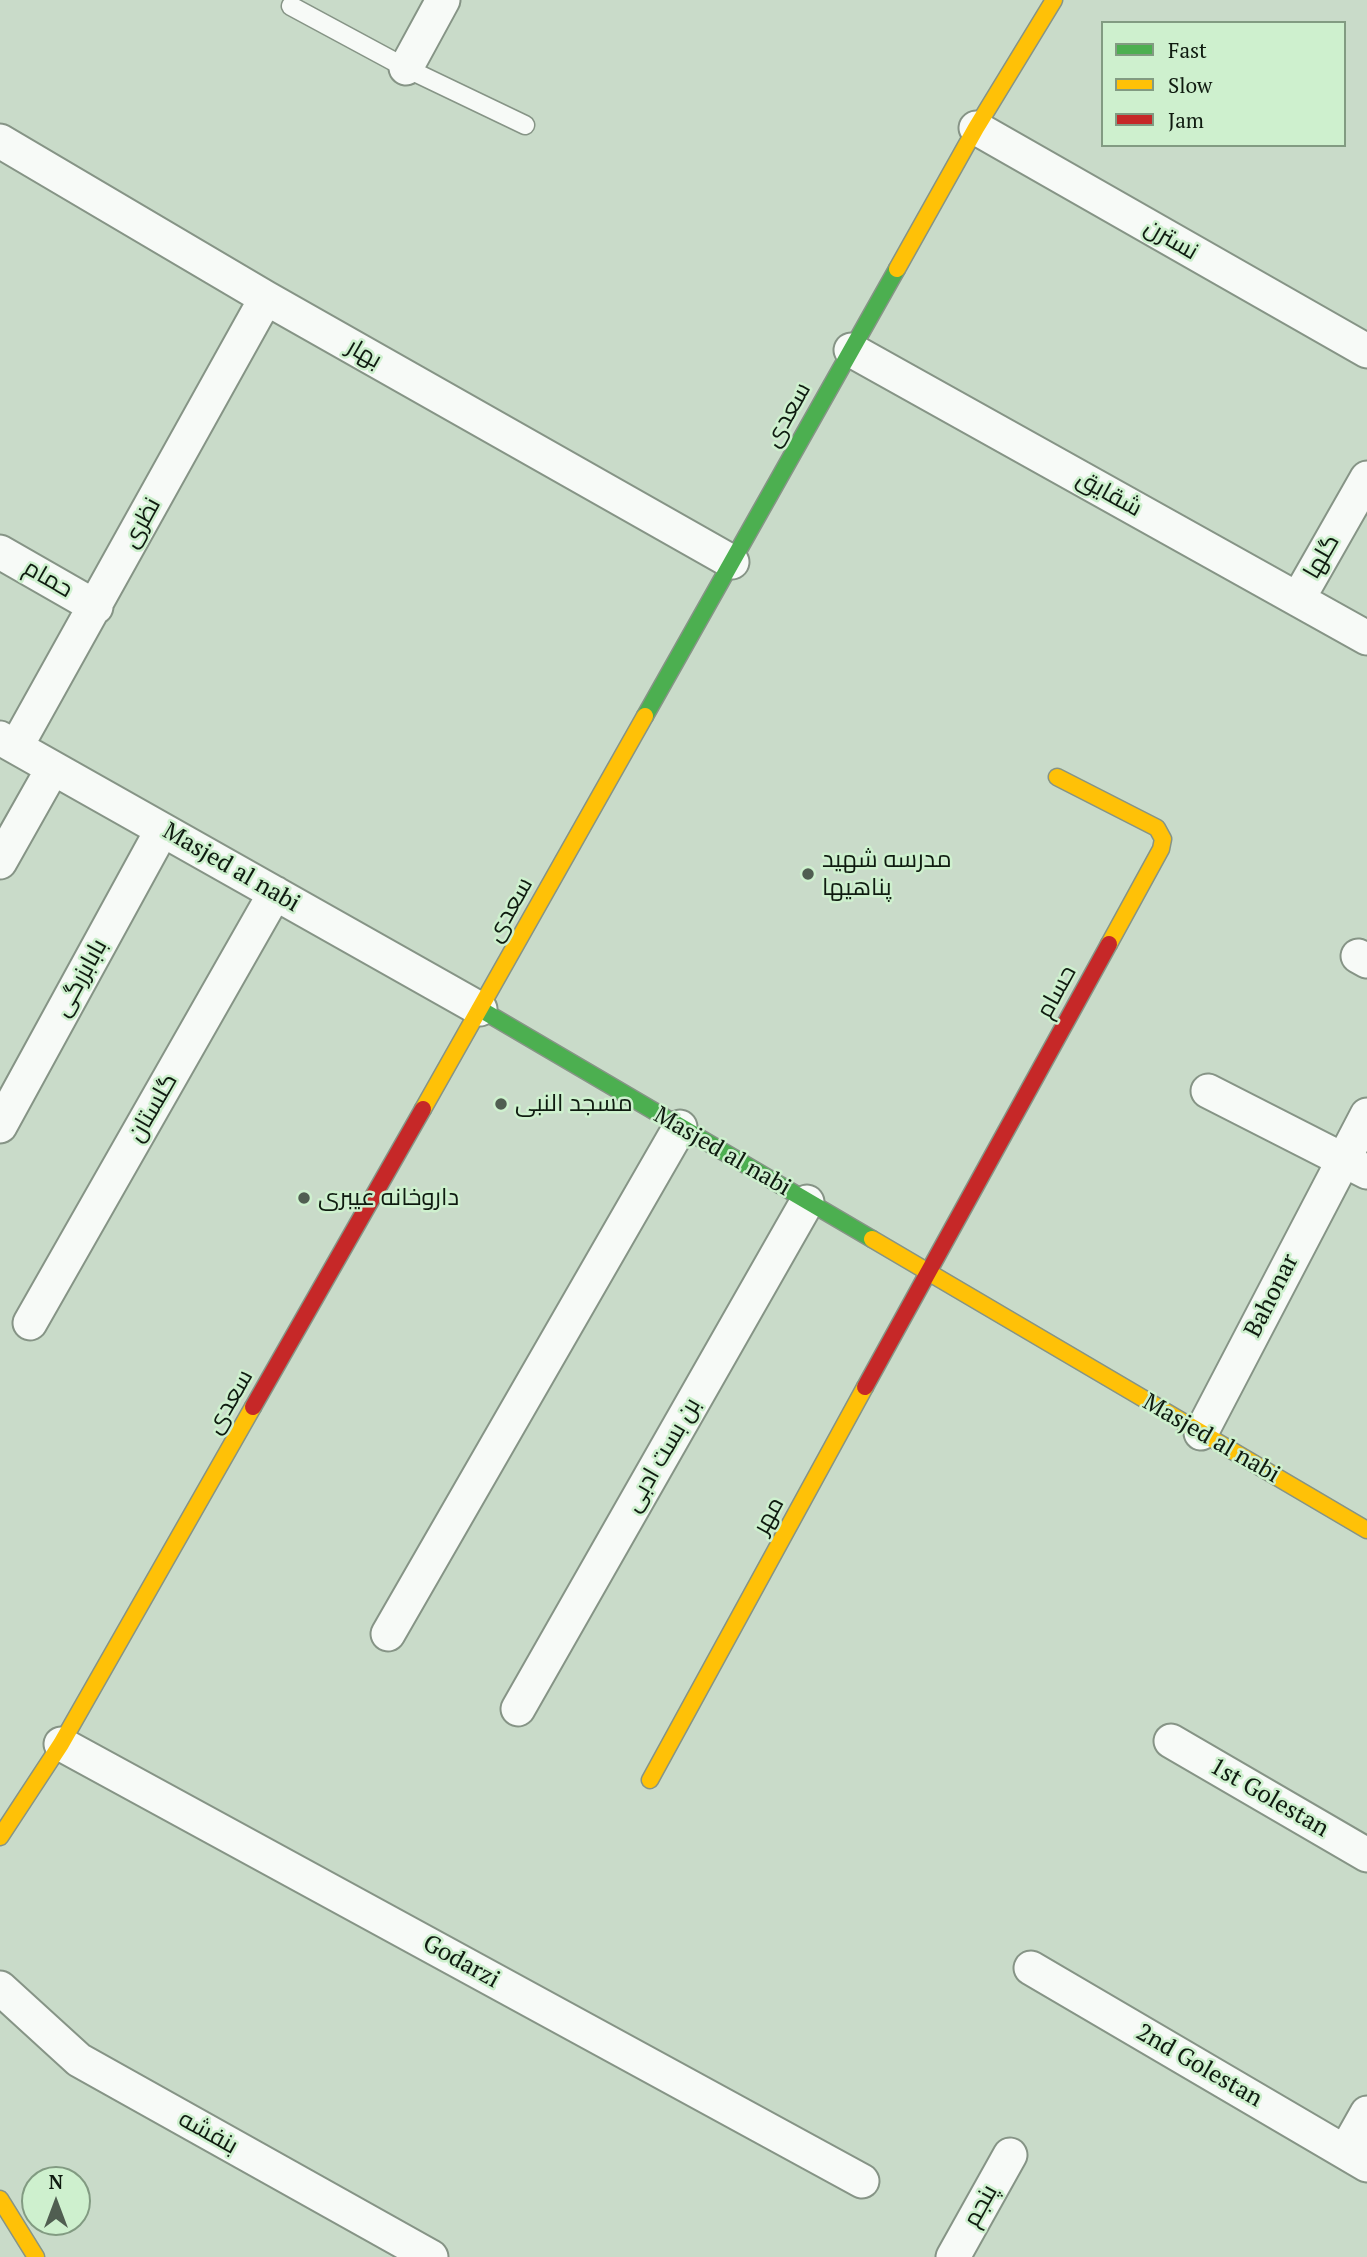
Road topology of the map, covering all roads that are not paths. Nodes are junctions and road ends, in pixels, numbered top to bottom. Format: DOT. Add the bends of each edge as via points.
graph roads {
  1 [pos="443,0"];
  2 [pos="1054,0"];
  3 [pos="291,6"];
  4 [pos="406,68"];
  5 [pos="525,125"];
  6 [pos="976,128"];
  7 [pos="0,141"];
  8 [pos="266,298"];
  9 [pos="851,350"];
  10 [pos="1367,352"];
  11 [pos="1367,478"];
  12 [pos="0,552"];
  13 [pos="732,562"];
  14 [pos="1298,599"];
  15 [pos="96,607"];
  16 [pos="1367,638"];
  17 [pos="8,743"];
  18 [pos="53,768"];
  19 [pos="1057,778"];
  20 [pos="163,830"];
  21 [pos="0,862"];
  22 [pos="275,894"];
  23 [pos="480,1009"];
  24 [pos="1208,1091"];
  25 [pos="1367,1115"];
  26 [pos="0,1126"];
  27 [pos="680,1127"];
  28 [pos="1355,1166"];
  29 [pos="807,1202"];
  30 [pos="929,1274"];
  31 [pos="30,1323"];
  32 [pos="1201,1433"];
  33 [pos="1367,1530"];
  34 [pos="388,1634"];
  35 [pos="518,1709"];
  36 [pos="1171,1741"];
  37 [pos="61,1744"];
  38 [pos="650,1780"];
  39 [pos="0,1837"];
  40 [pos="1367,1855"];
  41 [pos="1031,1968"];
  42 [pos="0,1988"];
  43 [pos="1367,2113"];
  44 [pos="1010,2155"];
  45 [pos="1356,2158"];
  46 [pos="862,2181"];
  47 [pos="0,2199"];
  48 [pos="36,2257"];
  49 [pos="431,2257"];
  50 [pos="953,2257"];
  1 -- 4 [label="street"];
  2 -- 6 [label="street, سعدی"];
  3 -- 4 [label="lane"];
  4 -- 5 [label="lane"];
  6 -- 9 [label="street, سعدی"];
  6 -- 10 [label="street, نسترن"];
  7 -- 8 [label="street, بهار"];
  8 -- 13 [label="street, بهار"];
  8 -- 15 [label="street, نظری"];
  9 -- 13 [label="street, سعدی"];
  9 -- 14 [label="street, شقایق"];
  11 -- 14 [label="street, گلها"];
  12 -- 15 [label="street, حمام"];
  13 -- 23 [label="street, سعدی"];
  14 -- 16 [label="street, شقایق"];
  15 -- 17 [label="street, نظری"];
  17 -- 18 [label="street, Masjed al nabi"];
  18 -- 20 [label="street, Masjed al nabi"];
  18 -- 21 [label="street"];
  19 -- 30 [label="street, حسام" via="1157,828 1163,839 1161,849"];
  20 -- 22 [label="street, Masjed al nabi"];
  20 -- 26 [label="street, بابابزرگی"];
  22 -- 23 [label="street, Masjed al nabi"];
  22 -- 31 [label="street, گلستان"];
  23 -- 27 [label="street, Masjed al nabi"];
  23 -- 37 [label="street, سعدی"];
  24 -- 28 [label="street"];
  25 -- 28 [label="street, Bahonar"];
  27 -- 29 [label="street, Masjed al nabi"];
  27 -- 34 [label="street"];
  28 -- 32 [label="street, Bahonar"];
  29 -- 30 [label="street, Masjed al nabi"];
  29 -- 35 [label="street, بن بست ادبی"];
  30 -- 32 [label="street, Masjed al nabi"];
  30 -- 38 [label="street, مهر"];
  32 -- 33 [label="street, Masjed al nabi"];
  36 -- 40 [label="street, 1st Golestan"];
  37 -- 39 [label="street, سعدی"];
  37 -- 46 [label="street, Godarzi"];
  41 -- 45 [label="street, 2nd Golestan"];
  42 -- 49 [label="street, بنفشه" via="79,2060"];
  43 -- 45 [label="street"];
  44 -- 50 [label="street, پنجم"];
  47 -- 48 [label="street"];
}
